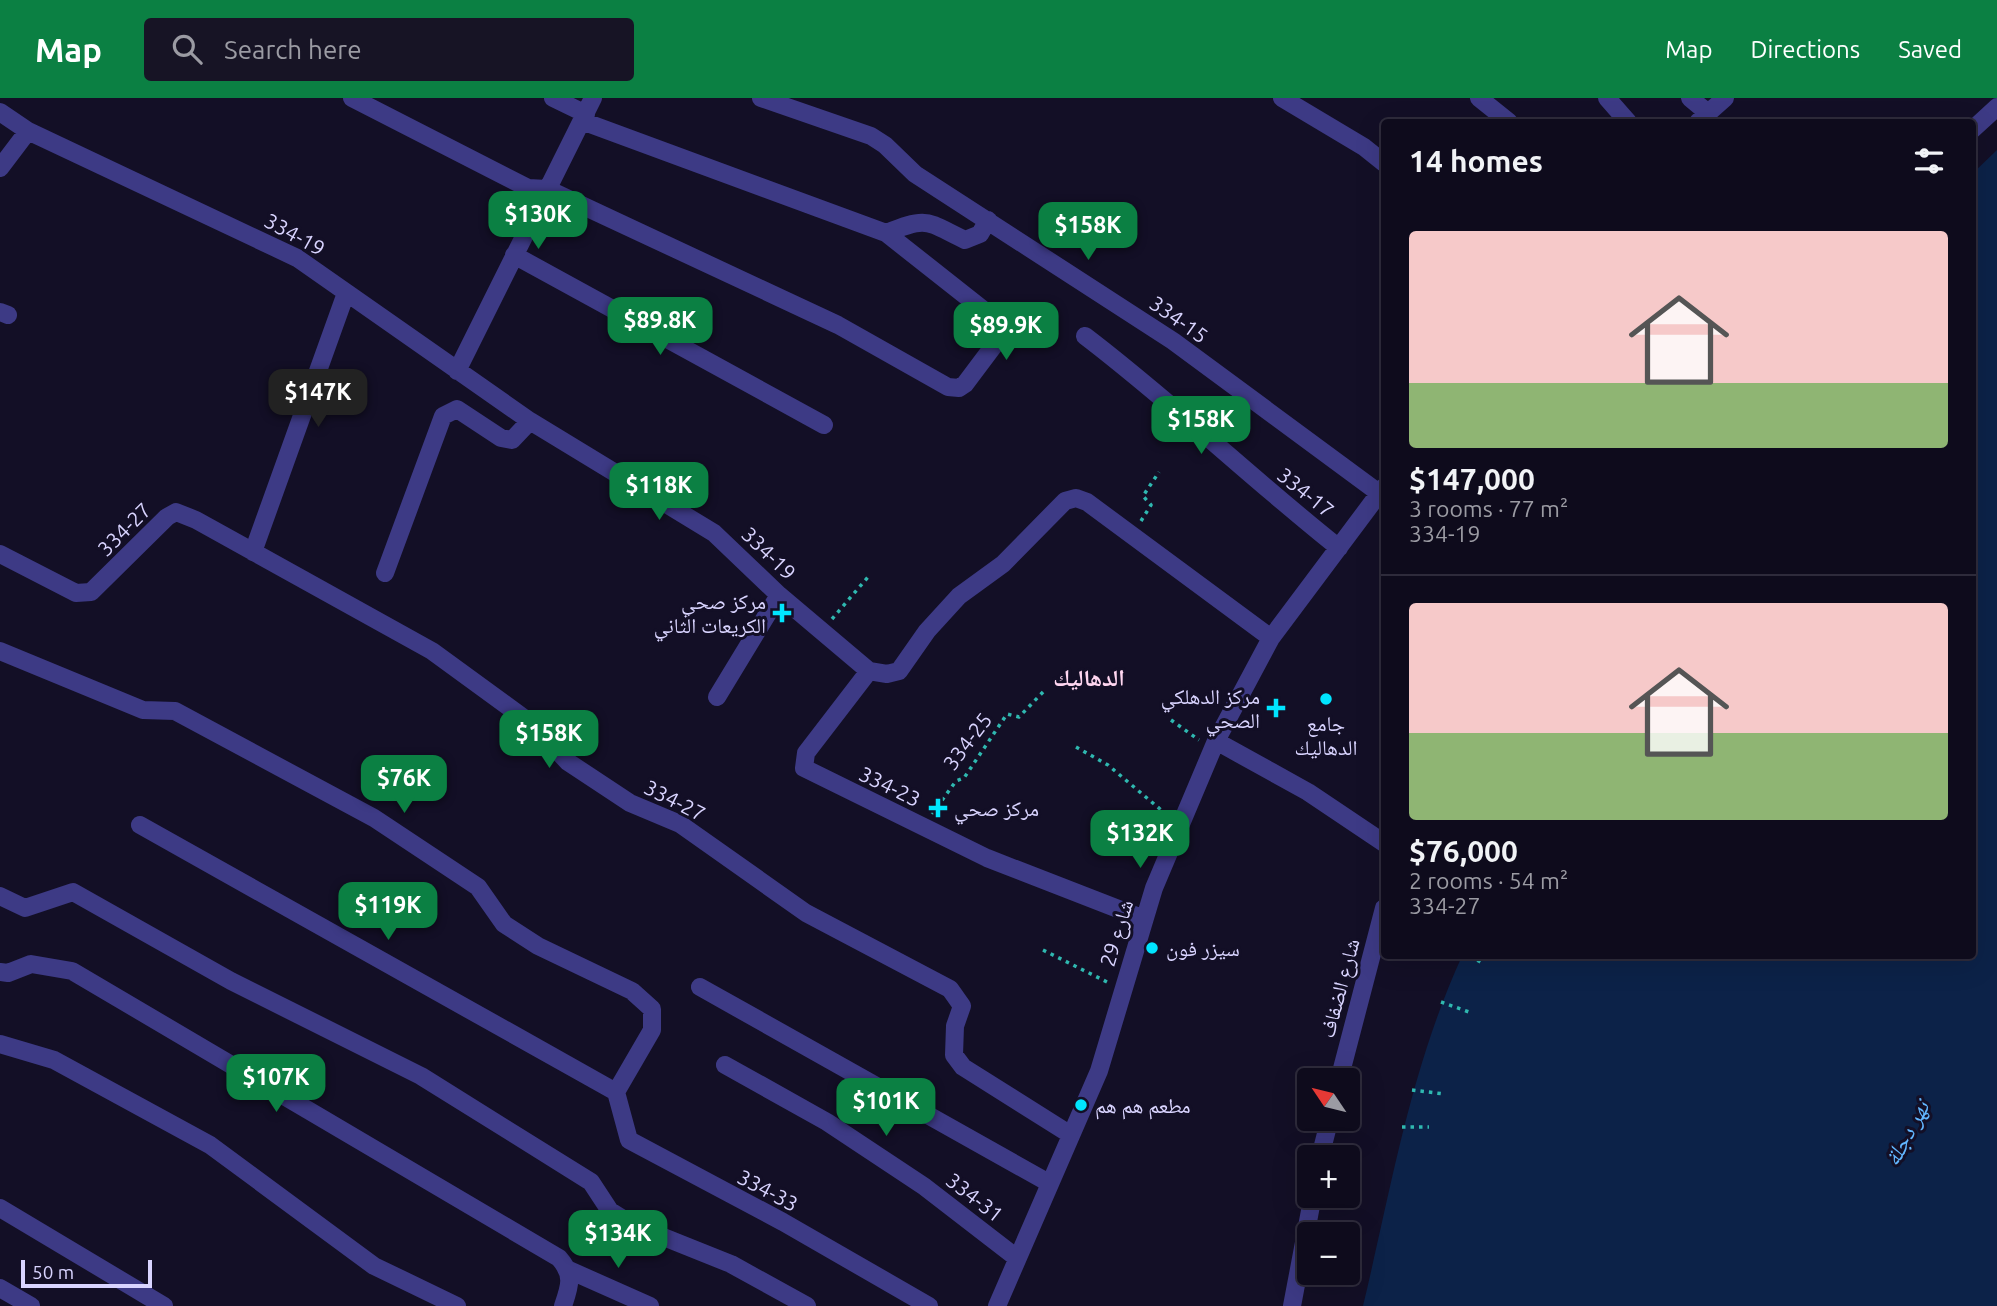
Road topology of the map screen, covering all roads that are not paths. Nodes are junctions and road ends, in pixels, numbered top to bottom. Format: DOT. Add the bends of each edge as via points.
graph roads {
  1 [pos="352,98"];
  2 [pos="553,98"];
  3 [pos="761,98"];
  4 [pos="1282,98"];
  5 [pos="1479,98"];
  6 [pos="1607,98"];
  7 [pos="1690,98"];
  8 [pos="1725,98"];
  9 [pos="1997,107"];
  10 [pos="0,111"];
  11 [pos="587,111"];
  12 [pos="1703,118"];
  13 [pos="1505,119"];
  14 [pos="1625,119"];
  15 [pos="1976,126"];
  16 [pos="28,131"];
  17 [pos="1381,161"];
  18 [pos="0,168"];
  19 [pos="547,189"];
  20 [pos="988,220"];
  21 [pos="886,233"];
  22 [pos="514,256"];
  23 [pos="346,293"];
  24 [pos="1085,337"];
  25 [pos="457,371"];
  26 [pos="530,421"];
  27 [pos="824,425"];
  28 [pos="1381,489"];
  29 [pos="1381,491"];
  30 [pos="1339,548"];
  31 [pos="253,552"];
  32 [pos="0,554"];
  33 [pos="384,573"];
  34 [pos="779,595"];
  35 [pos="1271,638"];
  36 [pos="0,651"];
  37 [pos="869,671"];
  38 [pos="718,697"];
  39 [pos="1214,745"];
  40 [pos="140,825"];
  41 [pos="1381,841"];
  42 [pos="0,895"];
  43 [pos="1144,919"];
  44 [pos="1381,919"];
  45 [pos="0,972"];
  46 [pos="700,987"];
  47 [pos="0,1044"];
  48 [pos="725,1065"];
  49 [pos="1342,1068"];
  50 [pos="617,1092"];
  51 [pos="1070,1135"];
  52 [pos="1049,1183"];
  53 [pos="0,1208"];
  54 [pos="1311,1208"];
  55 [pos="1017,1258"];
  56 [pos="569,1270"];
  57 [pos="0,1287"];
  58 [pos="31,1306"];
  59 [pos="164,1306"];
  60 [pos="457,1306"];
  61 [pos="563,1306"];
  62 [pos="650,1306"];
  63 [pos="807,1306"];
  64 [pos="929,1306"];
  65 [pos="997,1306"];
  66 [pos="1292,1306"];
  1 -- 19 [label="street" via="528,188"];
  2 -- 11 [label="street"];
  3 -- 20 [label="street, 334-15" via="871,136 915,174"];
  4 -- 17 [label="street"];
  5 -- 13 [label="street"];
  6 -- 14 [label="street"];
  7 -- 12 [label="street"];
  8 -- 12 [label="street"];
  9 -- 15 [label="street"];
  10 -- 16 [label="street, 334-19"];
  11 -- 19 [label="street"];
  11 -- 21 [label="street"];
  16 -- 18 [label="street"];
  16 -- 23 [label="street, 334-19" via="297,258"];
  19 -- 21 [label="street" via="838,325 948,387 959,388 998,341 1000,326"];
  19 -- 22 [label="street"];
  20 -- 21 [label="street" via="980,233 965,240 931,222 915,222"];
  20 -- 28 [label="street, 334-15" via="1173,341"];
  22 -- 25 [label="street"];
  22 -- 27 [label="street"];
  23 -- 25 [label="street, 334-19"];
  23 -- 31 [label="street"];
  24 -- 30 [label="street, 334-17"];
  25 -- 26 [label="street, 334-19"];
  26 -- 33 [label="street" via="512,440 501,438 457,410 443,415"];
  26 -- 34 [label="street, 334-19" via="714,533"];
  29 -- 30 [label="street, شارع 29"];
  30 -- 35 [label="street, شارع 29"];
  31 -- 32 [label="street, 334-27" via="176,512 91,592 76,593"];
  31 -- 51 [label="street, 334-27" via="432,651 532,724 568,762 630,803 680,824 806,913 950,989 962,1006 955,1027 958,1061"];
  34 -- 37 [label="street, 334-19"];
  34 -- 38 [label="street"];
  35 -- 37 [label="street" via="1076,498 1065,501 1003,564 959,596 899,671"];
  35 -- 39 [label="street, شارع 29"];
  36 -- 50 [label="street" via="143,710 175,711 374,818 478,887 504,924 538,946 632,991 652,1009 652,1030"];
  37 -- 43 [label="street, 334-23" via="806,753 804,768 987,858"];
  39 -- 41 [label="street" via="1308,792"];
  39 -- 43 [label="street, شارع 29"];
  40 -- 50 [label="street"];
  42 -- 63 [label="street" via="25,908 73,892 232,981 421,1076 592,1182 610,1211 631,1224 731,1264"];
  43 -- 51 [label="street, شارع 29" via="1099,1070"];
  44 -- 49 [label="street, شارع الضفاف"];
  45 -- 56 [label="street" via="32,964 72,971 559,1258"];
  46 -- 52 [label="street"];
  47 -- 60 [label="street" via="54,1060 210,1145 374,1266"];
  48 -- 55 [label="street, 334-31" via="827,1122 925,1187"];
  50 -- 64 [label="street, 334-33" via="629,1140"];
  51 -- 52 [label="street, شارع 29"];
  52 -- 55 [label="street, شارع 29"];
  53 -- 59 [label="street"];
  54 -- 66 [label="street"];
  55 -- 65 [label="street, شارع 29"];
  56 -- 61 [label="street" via="571,1284"];
  56 -- 62 [label="street"];
  57 -- 58 [label="street"];
}
